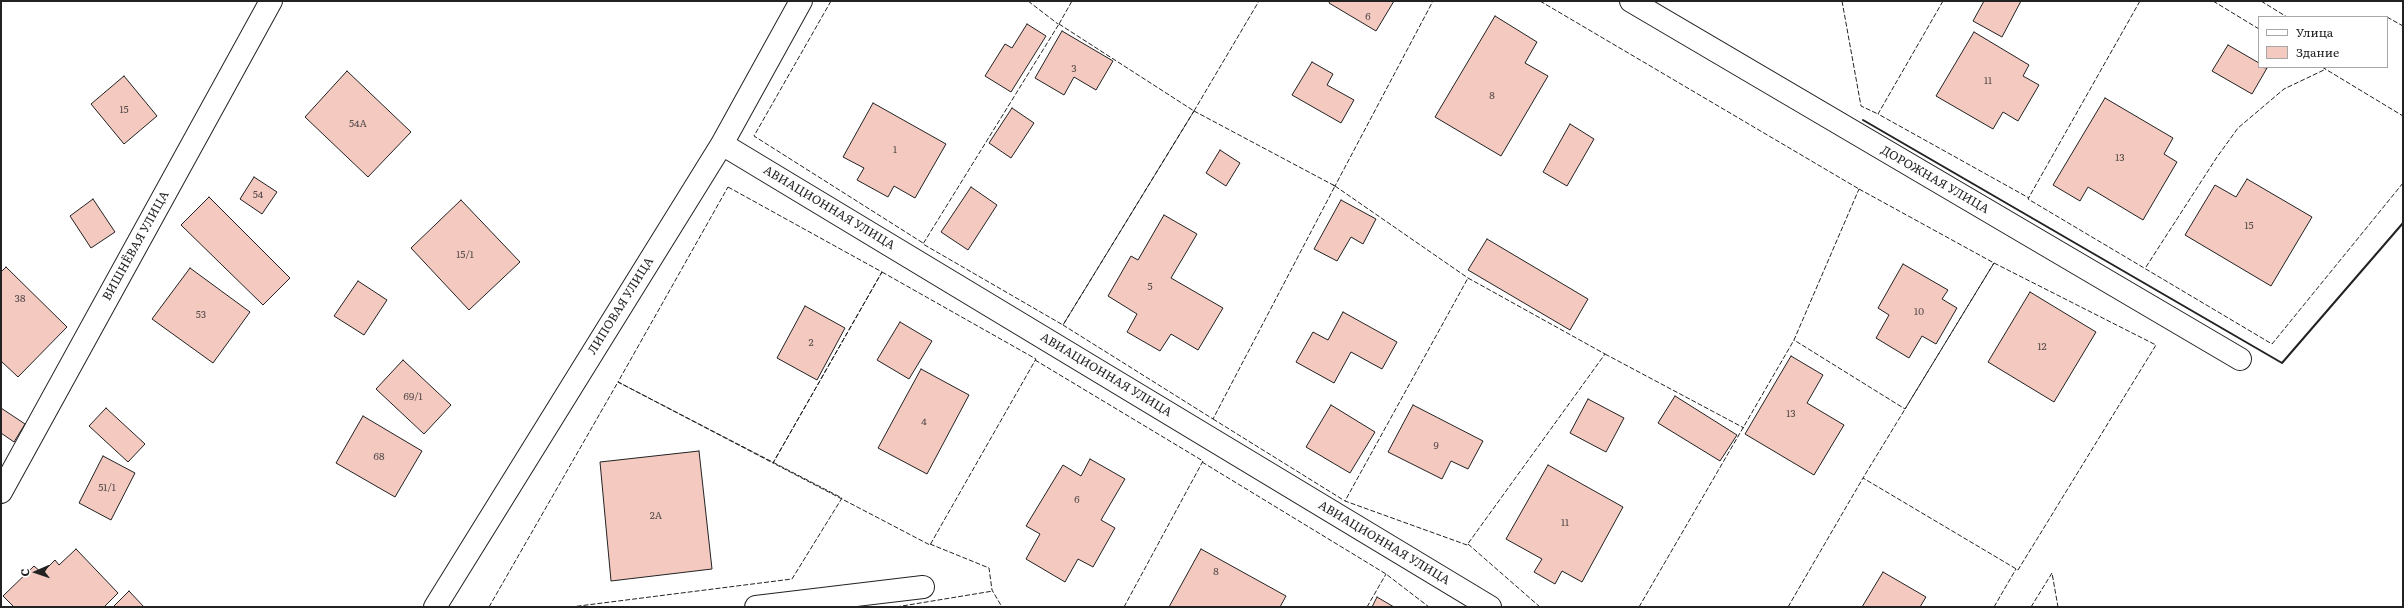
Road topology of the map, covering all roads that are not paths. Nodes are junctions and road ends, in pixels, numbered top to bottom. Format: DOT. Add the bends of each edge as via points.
graph roads {
  1 [pos="271,1"];
  2 [pos="801,1"];
  3 [pos="1631,1"];
  4 [pos="722,144"];
  5 [pos="2240,359"];
  6 [pos="1,492"];
  7 [pos="923,587"];
  8 [pos="435,607"];
  9 [pos="756,607"];
  10 [pos="1490,607"];
  1 -- 6 [label="street, ВИШНЁВАЯ УЛИЦА"];
  2 -- 4 [label="street, ЛИПОВАЯ УЛИЦА"];
  3 -- 5 [label="street, ДОРОЖНАЯ УЛИЦА"];
  4 -- 8 [label="street, ЛИПОВАЯ УЛИЦА"];
  4 -- 10 [label="street, АВИАЦИОННАЯ УЛИЦА"];
  7 -- 9 [label="street"];
}
